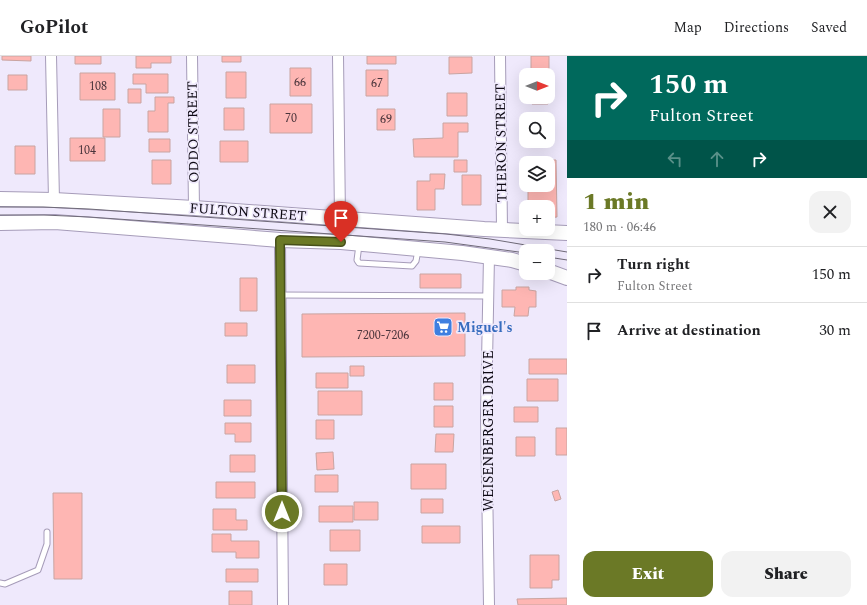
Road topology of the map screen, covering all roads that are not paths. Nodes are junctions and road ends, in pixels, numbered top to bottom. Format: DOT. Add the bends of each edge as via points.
graph roads {
  1 [pos="51,56"];
  2 [pos="192,56"];
  3 [pos="338,56"];
  4 [pos="500,56"];
  5 [pos="0,199"];
  6 [pos="54,200"];
  7 [pos="194,208"];
  8 [pos="340,218"];
  9 [pos="0,223"];
  10 [pos="502,229"];
  11 [pos="567,233"];
  12 [pos="280,240"];
  13 [pos="359,244"];
  14 [pos="418,249"];
  15 [pos="489,256"];
  16 [pos="519,262"];
  17 [pos="555,274"];
  18 [pos="567,278"];
  19 [pos="280,295"];
  20 [pos="488,296"];
  21 [pos="47,532"];
  22 [pos="0,583"];
  23 [pos="283,605"];
  24 [pos="489,605"];
  1 -- 6 [label="street"];
  2 -- 7 [label="street, ODDO STREET"];
  3 -- 8 [label="street"];
  4 -- 10 [label="street, THERON STREET"];
  5 -- 6 [label="main road, FULTON STREET"];
  6 -- 7 [label="main road, FULTON STREET"];
  7 -- 8 [label="main road, FULTON STREET"];
  8 -- 10 [label="main road, FULTON STREET"];
  9 -- 12 [label="main road, FULTON STREET" via="55,222"];
  10 -- 11 [label="main road, FULTON STREET"];
  12 -- 13 [label="main road, FULTON STREET"];
  12 -- 19 [label="street"];
  13 -- 14 [label="main road, FULTON STREET"];
  13 -- 14 [label="lane" via="359,263 412,266 416,261"];
  14 -- 15 [label="main road, FULTON STREET"];
  15 -- 16 [label="main road, FULTON STREET"];
  15 -- 20 [label="street, WEISENBERGER DRIVE"];
  17 -- 18 [label="main road"];
  19 -- 20 [label="lane"];
  19 -- 23 [label="street"];
  20 -- 24 [label="street, WEISENBERGER DRIVE" via="486,416"];
  21 -- 22 [label="lane" via="47,544 38,570 5,584"];
}
